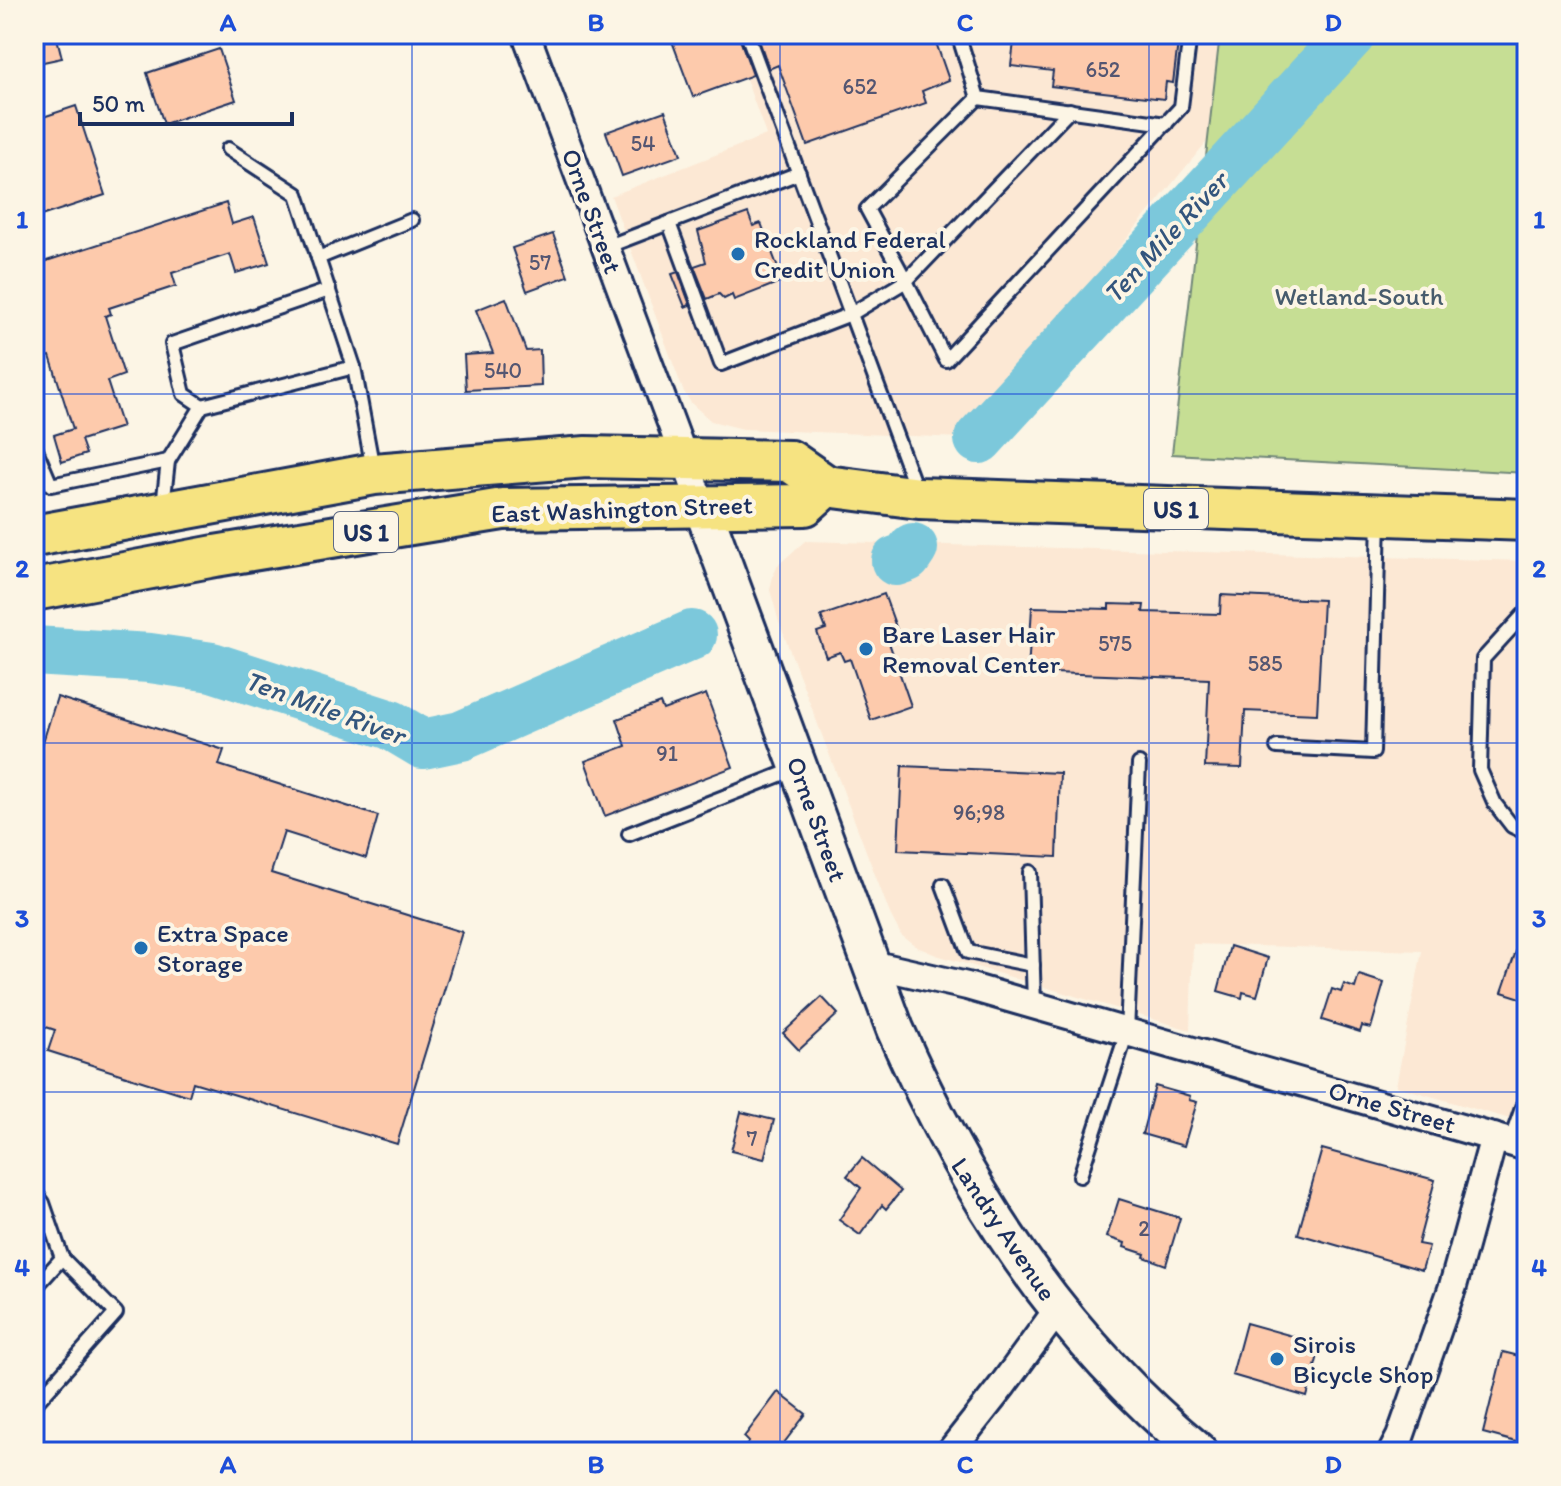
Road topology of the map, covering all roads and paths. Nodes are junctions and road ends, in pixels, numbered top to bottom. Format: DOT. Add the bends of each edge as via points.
graph roads {
  1 [pos="526,34"];
  2 [pos="747,34"];
  3 [pos="958,34"];
  4 [pos="1190,34"];
  5 [pos="978,98"];
  6 [pos="1070,110"];
  7 [pos="1166,124"];
  8 [pos="228,149"];
  9 [pos="799,173"];
  10 [pos="412,220"];
  11 [pos="669,223"];
  12 [pos="606,247"];
  13 [pos="318,258"];
  14 [pos="906,281"];
  15 [pos="329,290"];
  16 [pos="851,314"];
  17 [pos="354,367"];
  18 [pos="202,406"];
  19 [pos="34,445"];
  20 [pos="684,457"];
  21 [pos="168,461"];
  22 [pos="374,474"];
  23 [pos="826,486"];
  24 [pos="919,498"];
  25 [pos="702,506"];
  26 [pos="163,512"];
  27 [pos="1379,515"];
  28 [pos="1527,520"];
  29 [pos="34,536"];
  30 [pos="34,590"];
  31 [pos="1527,611"];
  32 [pos="1277,747"];
  33 [pos="1139,764"];
  34 [pos="798,767"];
  35 [pos="1527,833"];
  36 [pos="629,834"];
  37 [pos="1030,872"];
  38 [pos="943,885"];
  39 [pos="871,964"];
  40 [pos="1033,965"];
  41 [pos="1034,1005"];
  42 [pos="1127,1032"];
  43 [pos="1527,1094"];
  44 [pos="1510,1142"];
  45 [pos="1080,1176"];
  46 [pos="34,1191"];
  47 [pos="62,1258"];
  48 [pos="34,1289"];
  49 [pos="1058,1309"];
  50 [pos="34,1405"];
  51 [pos="950,1452"];
  52 [pos="1199,1452"];
  53 [pos="1392,1452"];
  1 -- 12 [label="street, Orne Street"];
  2 -- 9 [label="lane"];
  3 -- 5 [label="lane"];
  4 -- 7 [label="lane" via="1181,107"];
  5 -- 6 [label="lane"];
  5 -- 14 [label="lane" via="867,209"];
  6 -- 7 [label="lane"];
  6 -- 14 [label="lane"];
  7 -- 14 [label="lane" via="946,360"];
  8 -- 13 [label="lane" via="297,194"];
  9 -- 11 [label="lane"];
  9 -- 16 [label="lane"];
  10 -- 13 [label="lane"];
  11 -- 12 [label="lane"];
  11 -- 16 [label="lane" via="721,364"];
  12 -- 20 [label="street, Orne Street"];
  13 -- 15 [label="lane"];
  14 -- 16 [label="lane"];
  15 -- 17 [label="lane"];
  15 -- 18 [label="lane" via="172,344 184,394"];
  16 -- 24 [label="lane"];
  17 -- 18 [label="lane"];
  17 -- 22 [label="lane"];
  18 -- 21 [label="lane"];
  19 -- 21 [label="lane" via="51,485"];
  20 -- 22 [label="main road, East Washington Street / US 1" via="586,457"];
  20 -- 23 [label="main road, East Washington Street / US 1" via="790,461"];
  20 -- 25 [label="street, Orne Street"];
  21 -- 26 [label="lane"];
  22 -- 26 [label="main road, East Washington Street / US 1"];
  23 -- 24 [label="main road, East Washington Street / US 1"];
  23 -- 25 [label="main road, East Washington Street / US 1" via="805,505"];
  24 -- 27 [label="main road, East Washington Street / US 1"];
  25 -- 30 [label="main road, East Washington Street / US 1" via="503,509"];
  25 -- 34 [label="street, Orne Street"];
  26 -- 29 [label="main road, East Washington Street / US 1"];
  27 -- 28 [label="main road, East Washington Street / US 1"];
  27 -- 32 [label="lane" via="1373,752"];
  31 -- 35 [label="lane" via="1483,659 1480,770 1495,804 1512,826"];
  33 -- 42 [label="lane"];
  34 -- 36 [label="lane"];
  34 -- 39 [label="street, Orne Street"];
  37 -- 40 [label="lane"];
  38 -- 40 [label="lane" via="968,952"];
  39 -- 41 [label="street, Orne Street"];
  39 -- 49 [label="street, Landry Avenue" via="953,1151 984,1206"];
  40 -- 41 [label="lane"];
  41 -- 42 [label="street, Orne Street"];
  42 -- 44 [label="street, Orne Street"];
  42 -- 45 [label="lane"];
  43 -- 44 [label="lane"];
  44 -- 53 [label="street"];
  46 -- 47 [label="lane"];
  47 -- 48 [label="lane"];
  47 -- 50 [label="lane" via="116,1313"];
  49 -- 51 [label="street"];
  49 -- 52 [label="street, Landry Avenue" via="1100,1358"];
}
